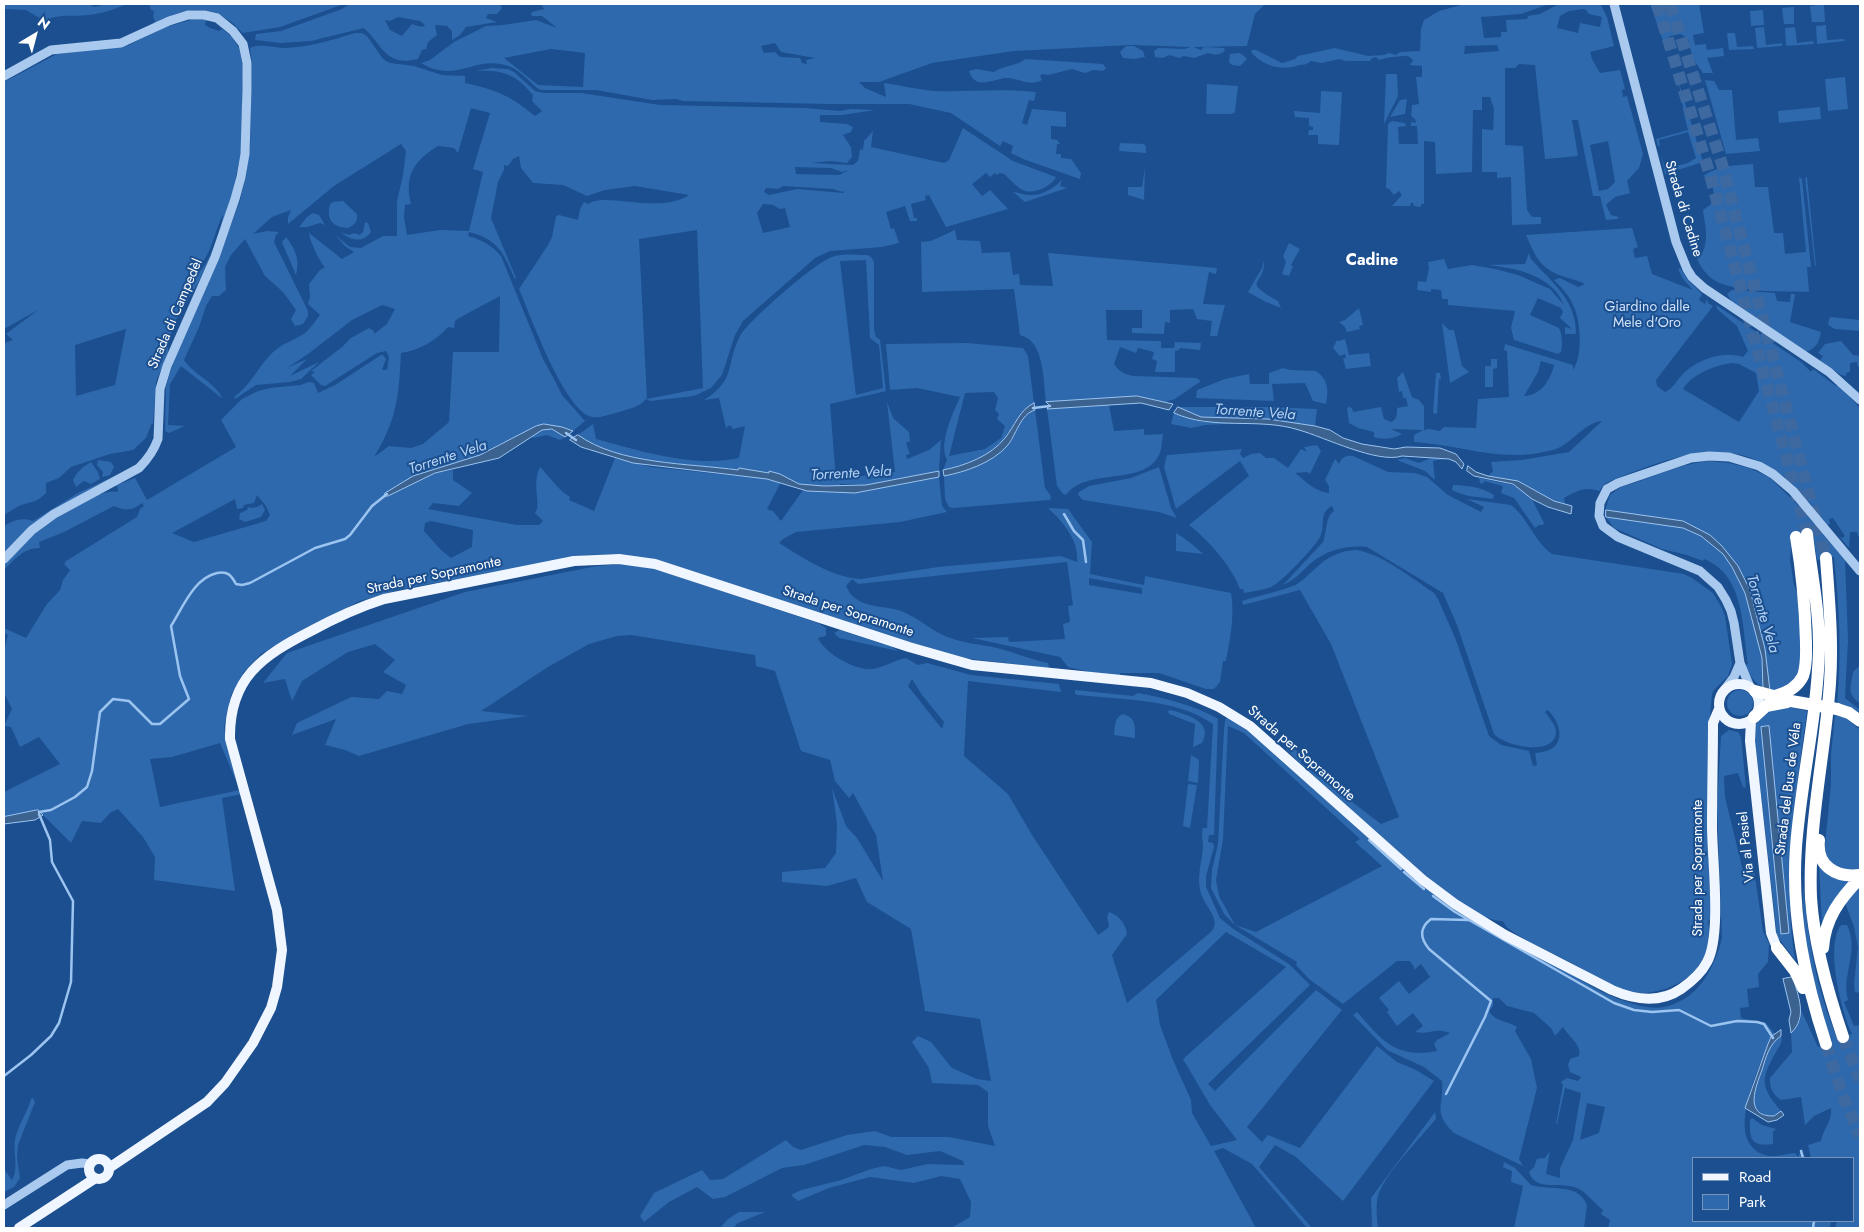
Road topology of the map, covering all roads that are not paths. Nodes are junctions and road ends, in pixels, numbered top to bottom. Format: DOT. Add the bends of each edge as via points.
graph roads {
  1 [pos="1614,4"];
  2 [pos="4,76"];
  3 [pos="1860,400"];
  4 [pos="1826,558"];
  5 [pos="4,559"];
  6 [pos="1860,571"];
  7 [pos="1740,663"];
  8 [pos="1725,689"];
  9 [pos="1753,689"];
  10 [pos="1775,696"];
  11 [pos="1791,702"];
  12 [pos="1720,710"];
  13 [pos="1753,718"];
  14 [pos="1860,721"];
  15 [pos="1733,723"];
  16 [pos="1713,739"];
  17 [pos="1750,741"];
  18 [pos="1823,751"];
  19 [pos="1860,876"];
  20 [pos="1777,948"];
  21 [pos="1824,971"];
  22 [pos="1815,1011"];
  23 [pos="1843,1037"];
  24 [pos="1826,1044"];
  25 [pos="90,1164"];
  26 [pos="109,1168"];
  27 [pos="94,1179"];
  28 [pos="4,1205"];
  29 [pos="19,1228"];
  1 -- 3 [label="street, Strada di Cadine" via="1672,230 1687,269 1704,288 1829,372"];
  2 -- 5 [label="street, Strada di Campedèl" via="51,50 121,43 188,15 217,18 233,30 243,44 247,62 245,154 241,177 215,257 161,383 156,446 140,468 54,514 32,530"];
  4 -- 18 [label="highway, Strada del Bus de Véla" via="1831,615 1830,682"];
  6 -- 7 [label="street" via="1784,483 1744,460 1709,456 1691,458 1641,474 1608,490 1603,495 1599,512 1602,526 1611,533 1700,572 1718,587 1733,617"];
  7 -- 8 [label="street"];
  7 -- 9 [label="street"];
  8 -- 9 [label="main road" via="1740,683"];
  8 -- 12 [label="main road" via="1719,700"];
  9 -- 10 [label="highway"];
  9 -- 13 [label="main road" via="1759,708"];
  10 -- 11 [label="highway"];
  10 -- 22 [label="highway, Strada del Bus de Véla" via="1796,686 1806,665 1801,536 1818,618 1818,652 1796,847 1795,896 1806,976"];
  11 -- 13 [label="highway" via="1766,706"];
  11 -- 14 [label="highway, bridge" via="1837,709"];
  12 -- 15 [label="main road"];
  12 -- 16 [label="main road, Strada per Sopramonte" via="1713,723"];
  13 -- 15 [label="main road"];
  13 -- 17 [label="main road, Via al Pasiel"];
  15 -- 16 [label="main road" via="1722,726"];
  15 -- 17 [label="main road" via="1744,730"];
  16 -- 26 [label="main road, Strada per Sopramonte" via="1713,948 1702,971 1675,993 1663,998 1644,999 1612,990 1505,935 1455,904 1423,880 1250,726 1187,693 1151,683 972,665 655,564 628,560 574,561 384,599 350,611 270,653 256,665 239,690 233,705 230,739 277,910 282,950 277,987 271,1008 253,1043 208,1102"];
  17 -- 20 [label="main road, Via al Pasiel" via="1770,933"];
  18 -- 19 [label="highway" via="1825,777 1818,845 1820,858 1835,872"];
  18 -- 21 [label="highway, Strada del Bus de Véla" via="1811,875 1814,924"];
  19 -- 21 [label="highway" via="1830,918 1824,935"];
  20 -- 22 [label="highway" via="1795,971"];
  21 -- 23 [label="highway, Strada del Bus de Véla"];
  22 -- 24 [label="highway, Strada del Bus de Véla"];
  25 -- 26 [label="main road" via="103,1160"];
  25 -- 27 [label="main road" via="89,1172"];
  25 -- 28 [label="street" via="67,1165"];
  26 -- 27 [label="main road" via="103,1179"];
  27 -- 29 [label="main road"];
}
